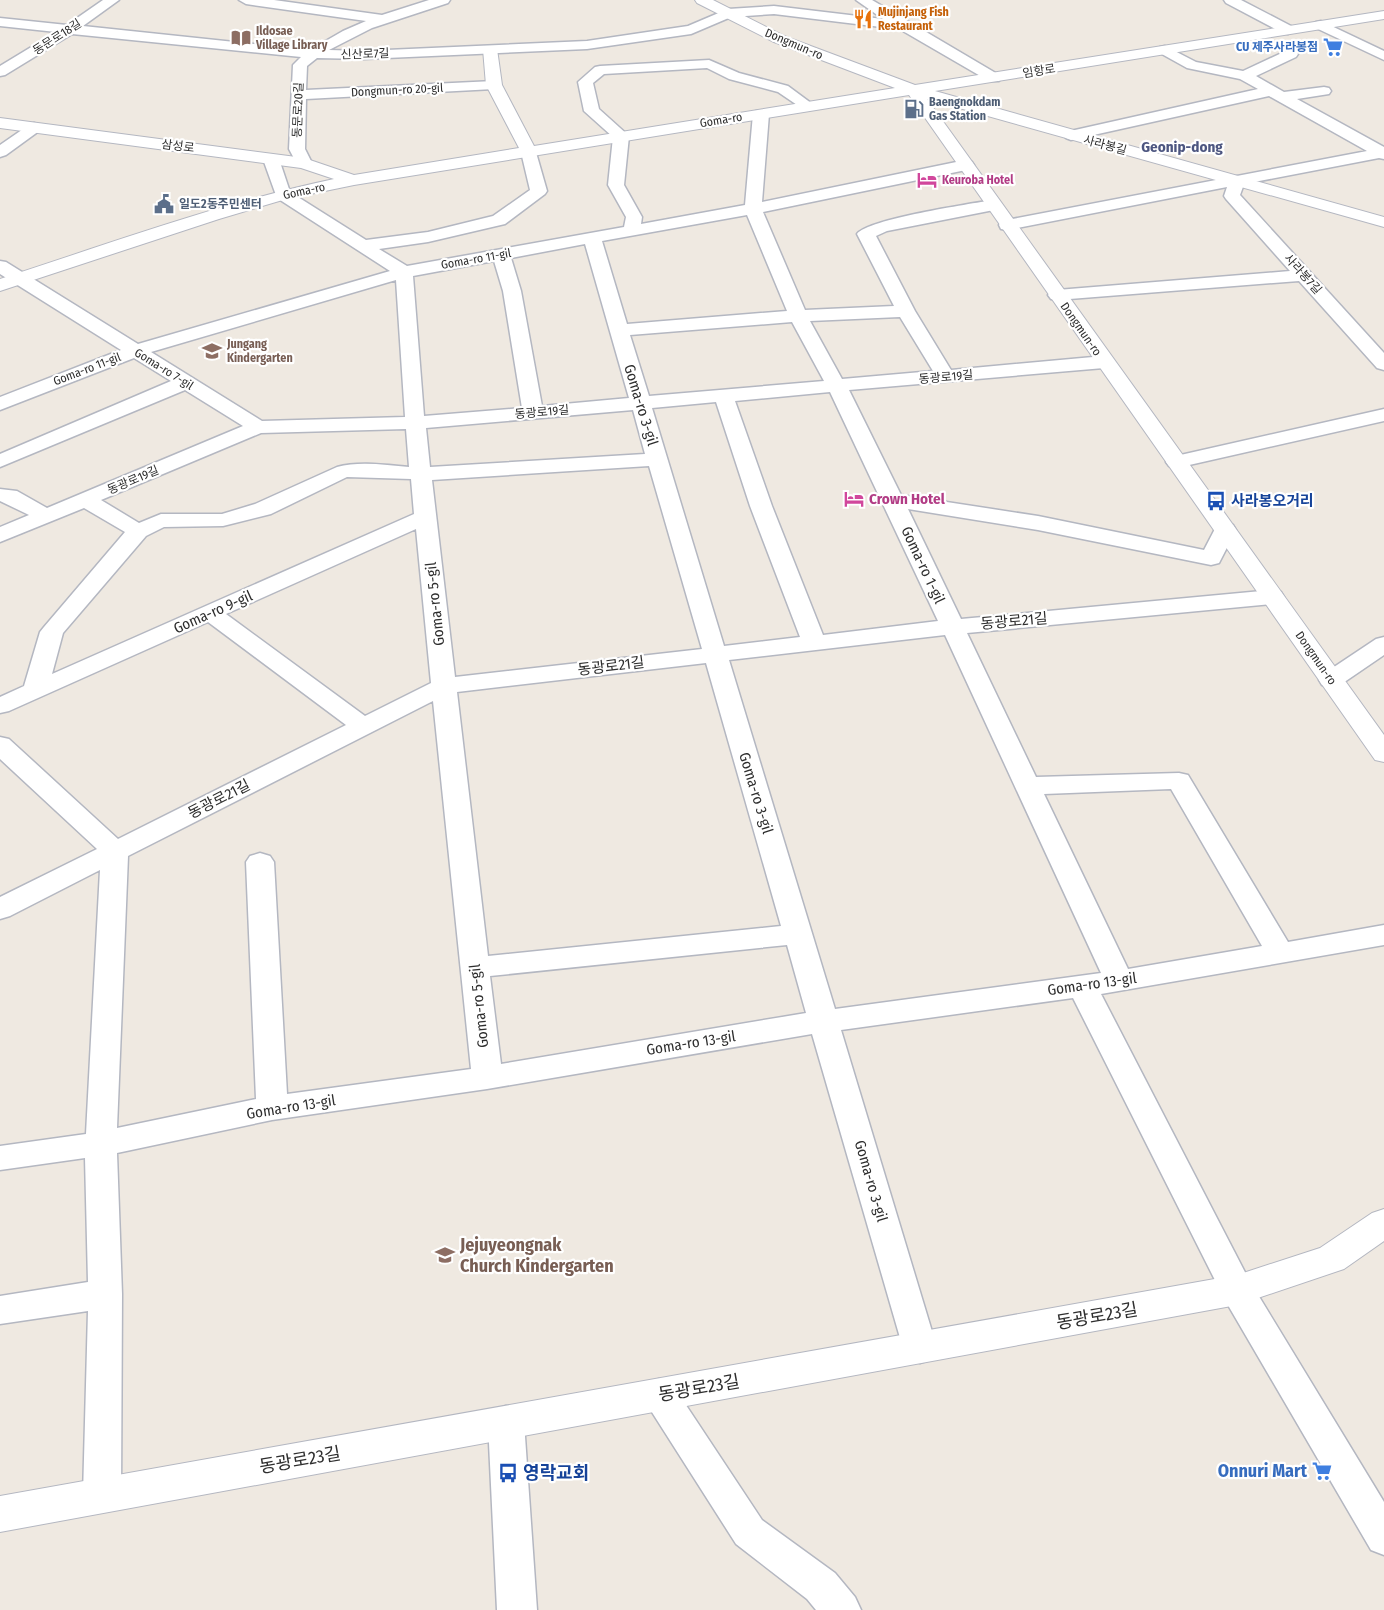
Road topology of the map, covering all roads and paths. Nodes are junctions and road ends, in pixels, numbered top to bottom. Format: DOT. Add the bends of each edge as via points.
graph roads {
  1 [pos="112,0"];
  2 [pos="246,0"];
  3 [pos="443,0"];
  4 [pos="702,0"];
  5 [pos="863,0"];
  6 [pos="1231,0"];
  7 [pos="728,13"];
  8 [pos="1384,14"];
  9 [pos="381,19"];
  10 [pos="0,22"];
  11 [pos="898,23"];
  12 [pos="1321,25"];
  13 [pos="70,30"];
  14 [pos="1288,30"];
  15 [pos="490,49"];
  16 [pos="1164,50"];
  17 [pos="311,54"];
  18 [pos="1291,54"];
  19 [pos="1384,56"];
  20 [pos="2,69"];
  21 [pos="1245,76"];
  22 [pos="994,78"];
  23 [pos="494,85"];
  24 [pos="913,90"];
  25 [pos="1324,91"];
  26 [pos="1276,94"];
  27 [pos="299,95"];
  28 [pos="808,106"];
  29 [pos="761,114"];
  30 [pos="0,123"];
  31 [pos="34,128"];
  32 [pos="1071,135"];
  33 [pos="621,136"];
  34 [pos="0,152"];
  35 [pos="529,152"];
  36 [pos="1383,153"];
  37 [pos="271,159"];
  38 [pos="304,163"];
  39 [pos="966,165"];
  40 [pos="354,180"];
  41 [pos="1236,181"];
  42 [pos="283,195"];
  43 [pos="993,205"];
  44 [pos="753,208"];
  45 [pos="1384,222"];
  46 [pos="1007,224"];
  47 [pos="632,231"];
  48 [pos="592,238"];
  49 [pos="360,246"];
  50 [pos="501,255"];
  51 [pos="0,266"];
  52 [pos="404,272"];
  53 [pos="1304,275"];
  54 [pos="18,279"];
  55 [pos="0,285"];
  56 [pos="1057,295"];
  57 [pos="906,311"];
  58 [pos="798,316"];
  59 [pos="619,330"];
  60 [pos="135,351"];
  61 [pos="1104,362"];
  62 [pos="1384,364"];
  63 [pos="946,377"];
  64 [pos="186,382"];
  65 [pos="837,387"];
  66 [pos="724,396"];
  67 [pos="0,404"];
  68 [pos="641,404"];
  69 [pos="533,413"];
  70 [pos="1384,415"];
  71 [pos="415,423"];
  72 [pos="258,428"];
  73 [pos="657,459"];
  74 [pos="0,461"];
  75 [pos="1176,462"];
  76 [pos="421,474"];
  77 [pos="0,495"];
  78 [pos="86,500"];
  79 [pos="893,500"];
  80 [pos="47,516"];
  81 [pos="425,517"];
  82 [pos="1225,530"];
  83 [pos="138,531"];
  84 [pos="0,536"];
  85 [pos="1273,597"];
  86 [pos="210,612"];
  87 [pos="951,627"];
  88 [pos="814,643"];
  89 [pos="1384,644"];
  90 [pos="715,654"];
  91 [pos="1331,680"];
  92 [pos="444,686"];
  93 [pos="35,690"];
  94 [pos="0,706"];
  95 [pos="362,726"];
  96 [pos="0,745"];
  97 [pos="1384,754"];
  98 [pos="1026,786"];
  99 [pos="115,851"];
  100 [pos="260,862"];
  101 [pos="0,909"];
  102 [pos="798,934"];
  103 [pos="1384,935"];
  104 [pos="1280,953"];
  105 [pos="475,967"];
  106 [pos="1118,981"];
  107 [pos="1082,986"];
  108 [pos="824,1021"];
  109 [pos="487,1078"];
  110 [pos="272,1108"];
  111 [pos="101,1144"];
  112 [pos="0,1158"];
  113 [pos="1384,1223"];
  114 [pos="1237,1290"];
  115 [pos="105,1294"];
  116 [pos="0,1310"];
  117 [pos="920,1348"];
  118 [pos="660,1395"];
  119 [pos="506,1422"];
  120 [pos="102,1495"];
  121 [pos="0,1514"];
  122 [pos="1384,1538"];
  123 [pos="517,1610"];
  124 [pos="842,1610"];
  1 -- 13 [label="street, 동문로18길"];
  2 -- 9 [label="street"];
  3 -- 9 [label="street"];
  4 -- 7 [label="main road, Dongmun-ro"];
  5 -- 11 [label="street"];
  6 -- 14 [label="street"];
  7 -- 11 [label="street" via="774,10"];
  7 -- 15 [label="street, 신산로7길" via="691,30 587,45"];
  7 -- 24 [label="main road, Dongmun-ro" via="808,51"];
  8 -- 12 [label="main road, 임항로"];
  9 -- 17 [label="street"];
  10 -- 13 [label="street, 신산로7길"];
  11 -- 22 [label="street"];
  12 -- 14 [label="main road, 임항로"];
  12 -- 19 [label="street"];
  13 -- 17 [label="street, 신산로7길"];
  13 -- 20 [label="street, 동문로18길"];
  14 -- 16 [label="main road, 임항로"];
  15 -- 17 [label="street, 신산로7길"];
  15 -- 23 [label="main road"];
  16 -- 21 [label="street" via="1192,65"];
  16 -- 22 [label="main road, 임항로"];
  17 -- 27 [label="street, 동문로20길" via="300,65"];
  18 -- 21 [label="street"];
  21 -- 26 [label="street"];
  22 -- 24 [label="main road, 임항로"];
  23 -- 27 [label="street, Dongmun-ro 20-gil"];
  23 -- 35 [label="main road"];
  24 -- 28 [label="main road, Goma-ro"];
  24 -- 32 [label="main road, 사라봉길"];
  24 -- 39 [label="main road, Dongmun-ro"];
  25 -- 26 [label="street"];
  26 -- 32 [label="street"];
  26 -- 36 [label="street"];
  27 -- 38 [label="street, 동문로20길" via="297,149"];
  28 -- 29 [label="main road, Goma-ro"];
  28 -- 33 [label="street" via="783,89 734,76 709,64 600,70 586,82 592,111"];
  29 -- 33 [label="main road, Goma-ro"];
  29 -- 44 [label="street, Goma-ro 1-gil"];
  30 -- 31 [label="main road, 삼성로"];
  31 -- 34 [label="street"];
  31 -- 37 [label="main road, 삼성로"];
  32 -- 41 [label="main road, 사라봉길"];
  33 -- 35 [label="main road, Goma-ro"];
  33 -- 47 [label="street" via="616,185 634,216"];
  35 -- 40 [label="main road, Goma-ro"];
  35 -- 49 [label="street" via="539,191 498,220 428,236"];
  36 -- 41 [label="street"];
  37 -- 38 [label="main road, 삼성로"];
  37 -- 42 [label="street"];
  38 -- 40 [label="main road, 삼성로"];
  39 -- 43 [label="main road, Dongmun-ro"];
  39 -- 44 [label="street, Goma-ro 11-gil"];
  40 -- 42 [label="main road, Goma-ro"];
  41 -- 45 [label="main road, 사라봉길"];
  41 -- 46 [label="street"];
  41 -- 53 [label="street, 사라봉7길" via="1232,196"];
  42 -- 49 [label="street"];
  42 -- 54 [label="main road, Goma-ro"];
  43 -- 46 [label="main road, Dongmun-ro"];
  43 -- 57 [label="street" via="882,227 866,234"];
  44 -- 47 [label="street, Goma-ro 11-gil"];
  44 -- 58 [label="street, Goma-ro 1-gil"];
  46 -- 56 [label="main road, Dongmun-ro"];
  47 -- 48 [label="street, Goma-ro 11-gil"];
  48 -- 50 [label="street, Goma-ro 11-gil"];
  48 -- 59 [label="street, Goma-ro 3-gil"];
  49 -- 52 [label="street"];
  50 -- 52 [label="street, Goma-ro 11-gil"];
  50 -- 69 [label="street" via="512,291"];
  51 -- 54 [label="street, Goma-ro 7-gil"];
  52 -- 60 [label="street, Goma-ro 11-gil"];
  52 -- 71 [label="street, Goma-ro 5-gil"];
  53 -- 56 [label="street"];
  53 -- 62 [label="street, 사라봉7길"];
  54 -- 55 [label="main road, Goma-ro"];
  54 -- 60 [label="street, Goma-ro 7-gil"];
  56 -- 61 [label="main road, Dongmun-ro"];
  57 -- 58 [label="street"];
  57 -- 63 [label="street"];
  58 -- 59 [label="street"];
  58 -- 65 [label="street, Goma-ro 1-gil"];
  59 -- 68 [label="street, Goma-ro 3-gil"];
  60 -- 64 [label="street, Goma-ro 7-gil"];
  60 -- 67 [label="street, Goma-ro 11-gil"];
  61 -- 63 [label="street, 동광로19길"];
  61 -- 75 [label="main road, Dongmun-ro"];
  63 -- 65 [label="street, 동광로19길"];
  64 -- 72 [label="street, Goma-ro 7-gil"];
  64 -- 74 [label="street"];
  65 -- 66 [label="street, 동광로19길"];
  65 -- 79 [label="street, Goma-ro 1-gil"];
  66 -- 68 [label="street, 동광로19길"];
  66 -- 88 [label="street" via="760,506"];
  68 -- 69 [label="street, 동광로19길"];
  68 -- 73 [label="street, Goma-ro 3-gil"];
  69 -- 71 [label="street, 동광로19길"];
  70 -- 75 [label="street"];
  71 -- 72 [label="street, 동광로19길"];
  71 -- 76 [label="street, Goma-ro 5-gil"];
  72 -- 78 [label="street, 동광로19길"];
  73 -- 76 [label="street"];
  73 -- 90 [label="street, Goma-ro 3-gil"];
  75 -- 82 [label="main road, Dongmun-ro"];
  76 -- 81 [label="street, Goma-ro 5-gil"];
  76 -- 83 [label="street" via="344,472 263,509 223,520 161,521"];
  77 -- 80 [label="street" via="9,496"];
  78 -- 80 [label="street, 동광로19길"];
  78 -- 83 [label="street"];
  79 -- 82 [label="street" via="1038,522 1211,558"];
  79 -- 87 [label="street, Goma-ro 1-gil"];
  80 -- 84 [label="street, 동광로19길"];
  81 -- 86 [label="street, Goma-ro 9-gil"];
  81 -- 92 [label="street, Goma-ro 5-gil"];
  82 -- 85 [label="main road, Dongmun-ro"];
  83 -- 93 [label="street" via="52,632"];
  85 -- 87 [label="street, 동광로21길"];
  85 -- 91 [label="main road, Dongmun-ro"];
  86 -- 93 [label="street, Goma-ro 9-gil"];
  86 -- 95 [label="street"];
  87 -- 88 [label="street, 동광로21길"];
  87 -- 98 [label="street, Goma-ro 1-gil"];
  88 -- 90 [label="street, 동광로21길"];
  89 -- 91 [label="street"];
  90 -- 92 [label="street, 동광로21길"];
  90 -- 102 [label="street, Goma-ro 3-gil"];
  91 -- 97 [label="main road, Dongmun-ro"];
  92 -- 95 [label="street, 동광로21길"];
  92 -- 105 [label="street, Goma-ro 5-gil"];
  93 -- 94 [label="street, Goma-ro 9-gil"];
  95 -- 99 [label="street, 동광로21길"];
  96 -- 99 [label="street"];
  98 -- 104 [label="street" via="1178,781"];
  98 -- 106 [label="street, Goma-ro 1-gil"];
  99 -- 101 [label="street, 동광로21길"];
  99 -- 111 [label="street"];
  100 -- 110 [label="street"];
  102 -- 105 [label="street"];
  102 -- 108 [label="street, Goma-ro 3-gil"];
  103 -- 104 [label="street, Goma-ro 13-gil"];
  104 -- 106 [label="street, Goma-ro 13-gil"];
  105 -- 109 [label="street, Goma-ro 5-gil"];
  106 -- 107 [label="street, Goma-ro 13-gil"];
  107 -- 108 [label="street, Goma-ro 13-gil"];
  107 -- 114 [label="street"];
  108 -- 109 [label="street, Goma-ro 13-gil"];
  108 -- 117 [label="street, Goma-ro 3-gil"];
  109 -- 110 [label="street, Goma-ro 13-gil"];
  110 -- 111 [label="street, Goma-ro 13-gil"];
  111 -- 112 [label="street, Goma-ro 13-gil"];
  111 -- 115 [label="street"];
  113 -- 114 [label="main road, 동광로23길" via="1332,1259"];
  114 -- 117 [label="main road, 동광로23길"];
  114 -- 122 [label="street"];
  115 -- 116 [label="street"];
  115 -- 120 [label="street"];
  117 -- 118 [label="main road, 동광로23길"];
  118 -- 119 [label="main road, 동광로23길"];
  118 -- 124 [label="street" via="749,1532 821,1586"];
  119 -- 120 [label="main road, 동광로23길"];
  119 -- 123 [label="street"];
  120 -- 121 [label="main road, 동광로23길"];
}
